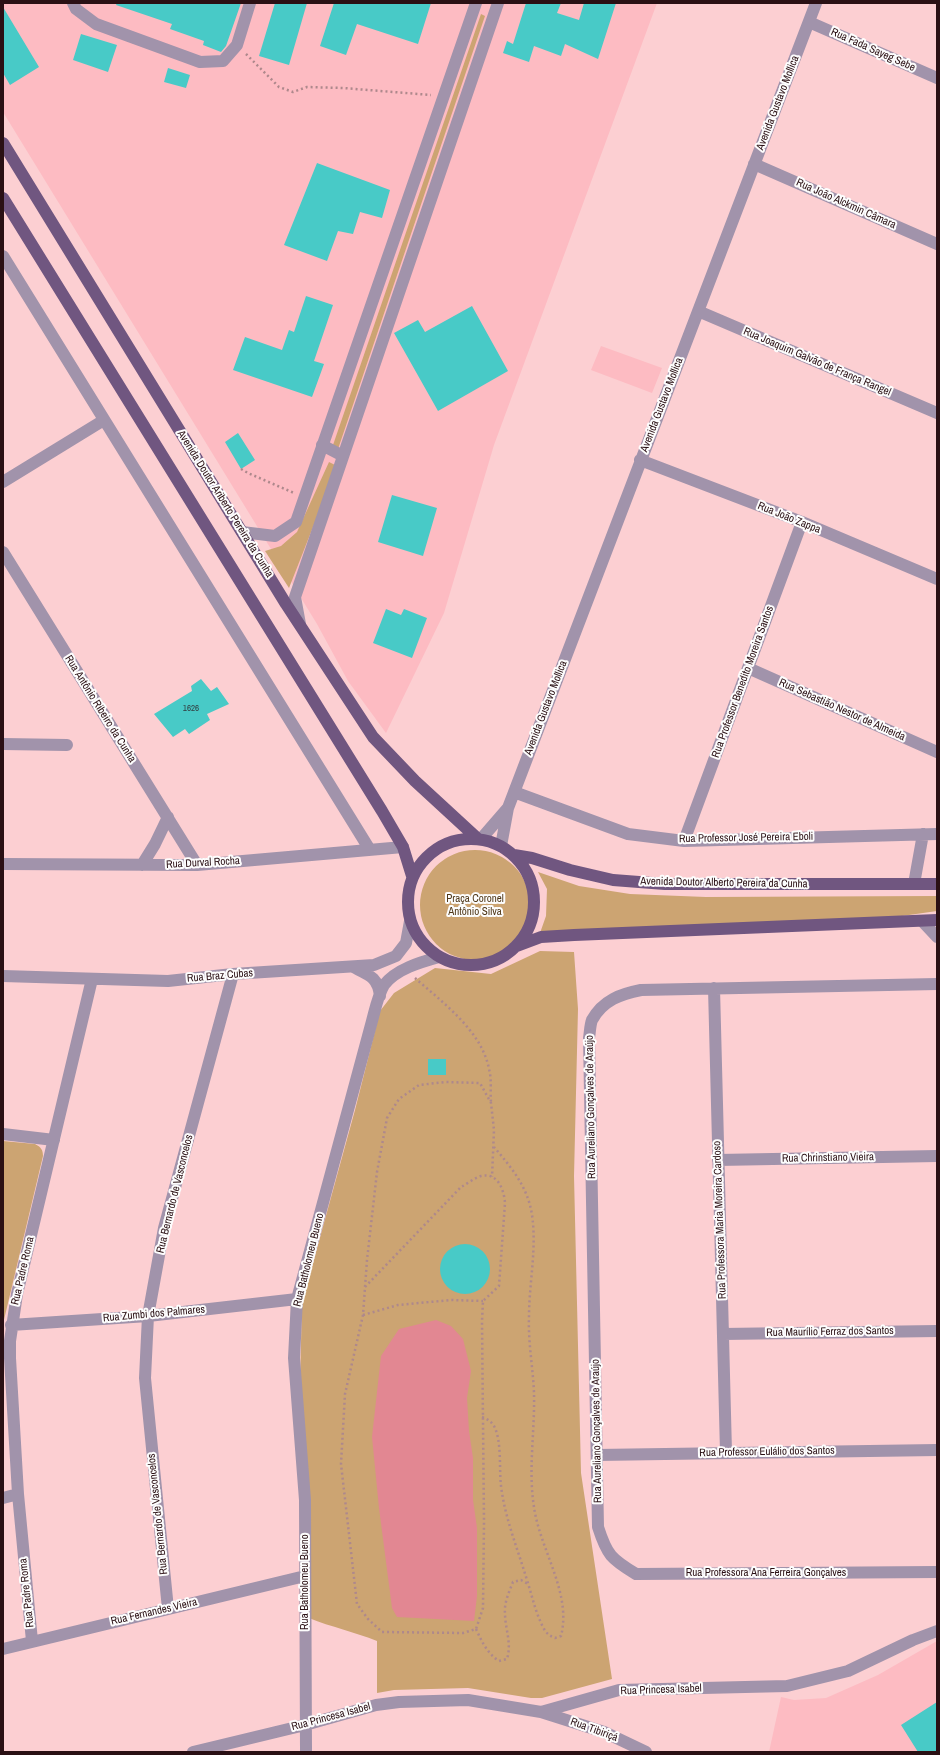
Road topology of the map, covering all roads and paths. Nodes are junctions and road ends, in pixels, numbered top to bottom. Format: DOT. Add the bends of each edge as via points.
graph roads {
  1 [pos="73,3"];
  2 [pos="250,3"];
  3 [pos="498,3"];
  4 [pos="816,3"];
  5 [pos="475,4"];
  6 [pos="494,16"];
  7 [pos="809,22"];
  8 [pos="237,45"];
  9 [pos="937,78"];
  10 [pos="444,96"];
  11 [pos="3,143"];
  12 [pos="754,164"];
  13 [pos="3,198"];
  14 [pos="937,244"];
  15 [pos="3,256"];
  16 [pos="698,311"];
  17 [pos="937,413"];
  18 [pos="104,420"];
  19 [pos="322,445"];
  20 [pos="343,456"];
  21 [pos="640,460"];
  22 [pos="241,469"];
  23 [pos="3,482"];
  24 [pos="304,497"];
  25 [pos="802,522"];
  26 [pos="242,532"];
  27 [pos="3,552"];
  28 [pos="937,580"];
  29 [pos="300,624"];
  30 [pos="748,668"];
  31 [pos="3,744"];
  32 [pos="67,745"];
  33 [pos="937,752"];
  34 [pos="514,792"];
  35 [pos="508,808"];
  36 [pos="168,818"];
  37 [pos="923,834"];
  38 [pos="937,834"];
  39 [pos="480,839"];
  40 [pos="684,841"];
  41 [pos="501,846"];
  42 [pos="403,847"];
  43 [pos="370,850"];
  44 [pos="514,855"];
  45 [pos="3,864"];
  46 [pos="142,865"];
  47 [pos="197,865"];
  48 [pos="412,876"];
  49 [pos="914,884"];
  50 [pos="937,884"];
  51 [pos="937,920"];
  52 [pos="410,921"];
  53 [pos="922,921"];
  54 [pos="937,937"];
  55 [pos="516,946"];
  56 [pos="439,956"];
  57 [pos="352,966"];
  58 [pos="405,969"];
  59 [pos="233,974"];
  60 [pos="3,976"];
  61 [pos="92,979"];
  62 [pos="937,984"];
  63 [pos="714,988"];
  64 [pos="380,997"];
  65 [pos="491,1103"];
  66 [pos="3,1134"];
  67 [pos="54,1140"];
  68 [pos="493,1147"];
  69 [pos="937,1156"];
  70 [pos="718,1160"];
  71 [pos="492,1177"];
  72 [pos="365,1287"];
  73 [pos="297,1299"];
  74 [pos="484,1301"];
  75 [pos="363,1315"];
  76 [pos="148,1316"];
  77 [pos="12,1325"];
  78 [pos="937,1330"];
  79 [pos="723,1334"];
  80 [pos="482,1417"];
  81 [pos="937,1450"];
  82 [pos="726,1452"];
  83 [pos="597,1455"];
  84 [pos="18,1494"];
  85 [pos="3,1498"];
  86 [pos="605,1549"];
  87 [pos="937,1572"];
  88 [pos="305,1576"];
  89 [pos="528,1584"];
  90 [pos="168,1609"];
  91 [pos="476,1629"];
  92 [pos="937,1631"];
  93 [pos="32,1641"];
  94 [pos="3,1649"];
  95 [pos="541,1712"];
  96 [pos="305,1725"];
  97 [pos="193,1752"];
  98 [pos="306,1752"];
  99 [pos="646,1752"];
  1 -- 8 [label="street" via="76,9 96,24 200,62 224,60"];
  2 -- 8 [label="street"];
  3 -- 6 [label="street"];
  4 -- 7 [label="street, Avenida Gustavo Mollica"];
  5 -- 6 [label="street"];
  5 -- 10 [label="street"];
  6 -- 20 [label="street"];
  7 -- 9 [label="street, Rua Fada Sayeg Sebe"];
  7 -- 12 [label="street, Avenida Gustavo Mollica"];
  8 -- 10 [label="path" via="278,87 293,92 307,87"];
  10 -- 19 [label="street"];
  11 -- 26 [label="main road, Avenida Doutor Ariberto Pereira da Cunha"];
  12 -- 14 [label="street, Rua João Alckmin Câmara"];
  12 -- 16 [label="street, Avenida Gustavo Mollica"];
  13 -- 42 [label="main road"];
  15 -- 18 [label="street"];
  16 -- 17 [label="street, Rua Joaquim Galvão de França Rangel"];
  16 -- 21 [label="street, Avenida Gustavo Mollica"];
  18 -- 23 [label="street"];
  18 -- 43 [label="street"];
  19 -- 20 [label="street"];
  19 -- 24 [label="street"];
  20 -- 29 [label="street" via="295,597"];
  21 -- 25 [label="street, Rua João Zappa"];
  21 -- 34 [label="street, Avenida Gustavo Mollica"];
  22 -- 24 [label="path"];
  24 -- 26 [label="street" via="296,522 275,536"];
  25 -- 28 [label="street, Rua João Zappa"];
  25 -- 30 [label="street, Rua Professor Benedito Moreira Santos"];
  26 -- 29 [label="main road, Avenida Doutor Ariberto Pereira da Cunha"];
  27 -- 36 [label="street, Rua Antônio Ribeiro da Cunha"];
  29 -- 39 [label="main road, Avenida Doutor Ariberto Pereira da Cunha" via="374,737 415,781"];
  30 -- 33 [label="street, Rua Sebastião Nestor de Almeida"];
  30 -- 40 [label="street, Rua Professor Benedito Moreira Santos"];
  31 -- 32 [label="street"];
  34 -- 35 [label="street, Avenida Gustavo Mollica"];
  34 -- 40 [label="street, Rua Professor José Pereira Eboli" via="628,834"];
  35 -- 39 [label="street, Avenida Gustavo Mollica"];
  35 -- 41 [label="street, Avenida Gustavo Mollica"];
  36 -- 46 [label="street"];
  36 -- 47 [label="street, Rua Antônio Ribeiro da Cunha"];
  37 -- 38 [label="street, Rua Professor José Pereira Eboli"];
  37 -- 40 [label="street, Rua Professor José Pereira Eboli"];
  37 -- 49 [label="street"];
  39 -- 41 [label="main road"];
  39 -- 48 [label="main road" via="452,841 434,849"];
  41 -- 44 [label="main road"];
  42 -- 43 [label="street, Rua Durval Rocha"];
  42 -- 48 [label="main road"];
  43 -- 47 [label="street, Rua Durval Rocha"];
  44 -- 49 [label="main road, Avenida Doutor Alberto Pereira da Cunha" via="613,880 666,884"];
  44 -- 55 [label="main road" via="531,881 534,904 529,926"];
  45 -- 46 [label="street, Rua Durval Rocha"];
  46 -- 47 [label="street, Rua Durval Rocha"];
  48 -- 52 [label="main road" via="407,899"];
  49 -- 50 [label="main road, Avenida Doutor Alberto Pereira da Cunha"];
  51 -- 53 [label="main road"];
  52 -- 56 [label="main road" via="420,940"];
  52 -- 57 [label="street, Rua Braz Cubas" via="406,943 396,956 374,965"];
  53 -- 54 [label="street"];
  53 -- 55 [label="main road" via="541,937"];
  55 -- 56 [label="main road" via="500,958 482,964 461,964"];
  56 -- 58 [label="street, Rua Batholomeu Bueno"];
  57 -- 59 [label="street, Rua Braz Cubas"];
  57 -- 64 [label="street" via="379,984"];
  58 -- 64 [label="street, Rua Batholomeu Bueno" via="384,985"];
  58 -- 65 [label="path" via="462,1020 480,1045 490,1069"];
  59 -- 61 [label="street, Rua Braz Cubas" via="168,981"];
  59 -- 76 [label="street, Rua Bernardo de Vasconcelos" via="164,1228"];
  60 -- 61 [label="street, Rua Braz Cubas"];
  61 -- 67 [label="street, Rua Padre Roma"];
  62 -- 63 [label="street, Rua Aureliano Gonçalves de Araújo"];
  63 -- 70 [label="street, Rua Professora Maria Moreira Cardoso"];
  63 -- 83 [label="street, Rua Aureliano Gonçalves de Araújo" via="642,990 618,995 603,1006 592,1021 589,1038"];
  64 -- 73 [label="street, Rua Batholomeu Bueno"];
  65 -- 68 [label="path"];
  65 -- 72 [label="path" via="480,1083 469,1082 419,1085 398,1099 387,1118 377,1172"];
  66 -- 67 [label="street"];
  67 -- 77 [label="street, Rua Padre Roma"];
  68 -- 71 [label="path"];
  68 -- 89 [label="path" via="518,1177 532,1214 534,1246 529,1317 534,1393 534,1508 558,1588 563,1627 561,1636 549,1636 544,1629"];
  69 -- 70 [label="street, Rua Chrinstiano Vieira"];
  70 -- 79 [label="street, Rua Professora Maria Moreira Cardoso"];
  71 -- 72 [label="path" via="481,1176 461,1187"];
  71 -- 74 [label="path" via="500,1184 505,1203 499,1286"];
  72 -- 75 [label="path"];
  73 -- 76 [label="street, Rua Zumbi dos Palmares"];
  73 -- 88 [label="street, Rua Batholomeu Bueno" via="294,1358 305,1500"];
  74 -- 75 [label="path" via="451,1300 398,1305"];
  74 -- 80 [label="path"];
  75 -- 91 [label="path" via="345,1394 341,1464 357,1604 382,1632 463,1633"];
  76 -- 77 [label="street, Rua Zumbi dos Palmares"];
  76 -- 90 [label="street, Rua Bernardo de Vasconcelos" via="145,1378"];
  77 -- 84 [label="street, Rua Padre Roma" via="10,1358"];
  78 -- 79 [label="street, Rua Maurílio Ferraz dos Santos"];
  79 -- 82 [label="street, Rua Professora Maria Moreira Cardoso"];
  80 -- 89 [label="path" via="494,1426 501,1488 511,1533"];
  80 -- 91 [label="path" via="483,1608"];
  81 -- 82 [label="street, Rua Professor Eulálio dos Santos"];
  82 -- 83 [label="street, Rua Professor Eulálio dos Santos"];
  83 -- 86 [label="street, Rua Aureliano Gonçalves de Araújo" via="598,1527"];
  84 -- 85 [label="street"];
  84 -- 93 [label="street, Rua Padre Roma"];
  86 -- 87 [label="street, Rua Professora Ana Ferreira Gonçalves" via="618,1564 636,1574"];
  88 -- 90 [label="street, Rua Fernandes Vieira"];
  88 -- 96 [label="street, Rua Batholomeu Bueno"];
  89 -- 91 [label="path" via="521,1580 513,1582 508,1596 504,1612 510,1650 507,1659 499,1661 489,1653"];
  90 -- 93 [label="street, Rua Fernandes Vieira"];
  92 -- 95 [label="street, Rua Princesa Isabel" via="848,1671 787,1686 619,1690"];
  93 -- 94 [label="street, Rua Fernandes Vieira"];
  95 -- 96 [label="street, Rua Princesa Isabel" via="468,1700 400,1702 376,1705"];
  95 -- 99 [label="street, Rua Tibiriçá" via="604,1732"];
  96 -- 97 [label="street, Rua Princesa Isabel"];
  96 -- 98 [label="street, Rua Batholomeu Bueno"];
}
